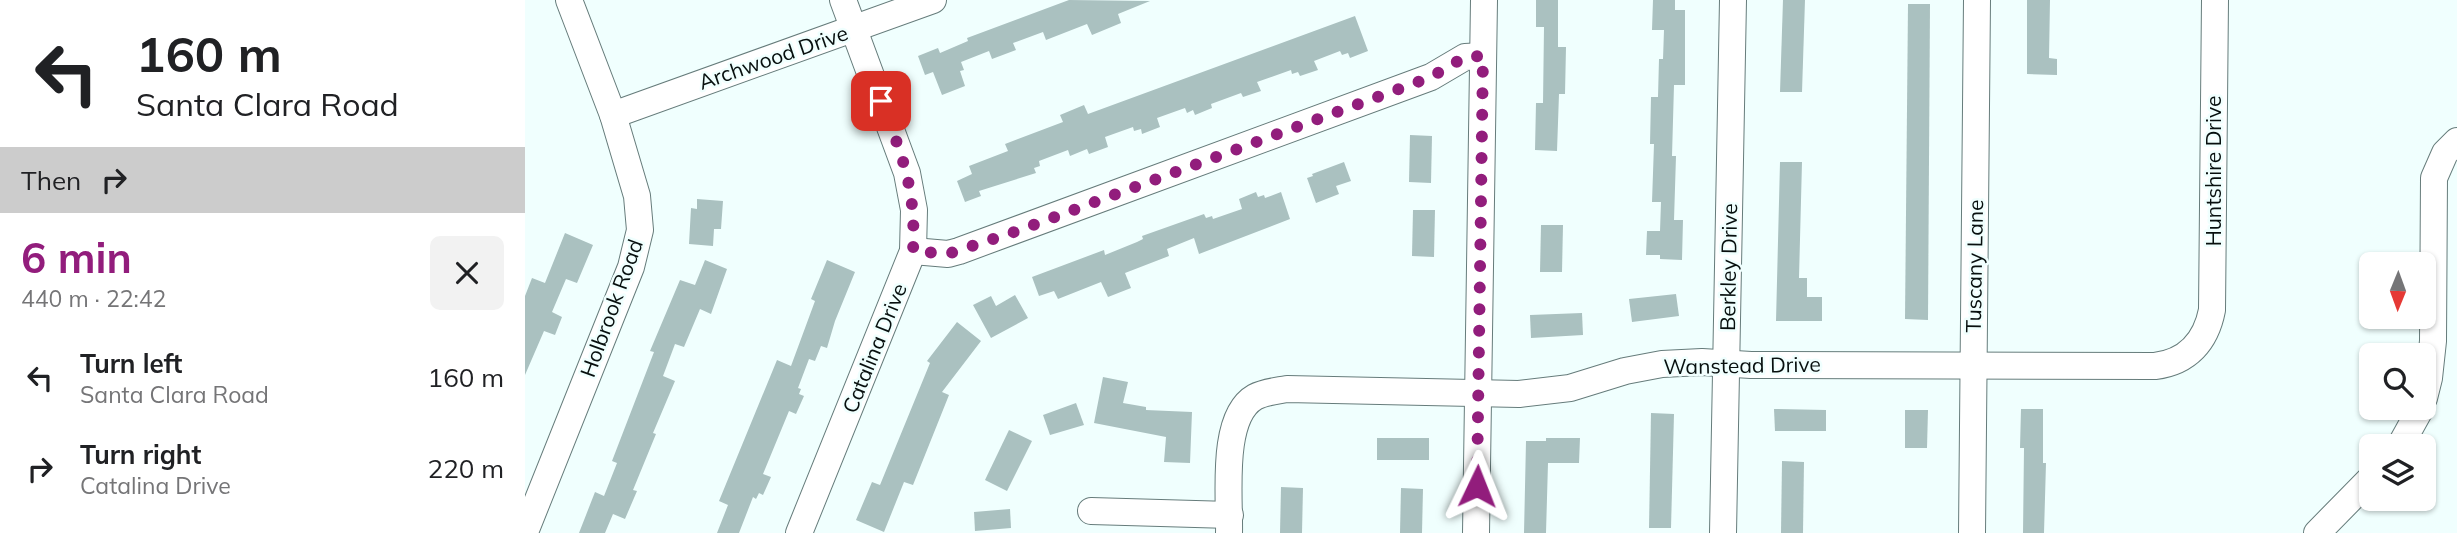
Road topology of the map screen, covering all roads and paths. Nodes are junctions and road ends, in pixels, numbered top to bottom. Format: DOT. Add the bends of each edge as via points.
graph roads {
  1 [pos="569,0"];
  2 [pos="843,0"];
  3 [pos="933,0"];
  4 [pos="1484,0"];
  5 [pos="1733,0"];
  6 [pos="1977,0"];
  7 [pos="2215,0"];
  8 [pos="854,29"];
  9 [pos="1483,56"];
  10 [pos="613,115"];
  11 [pos="2457,141"];
  12 [pos="913,251"];
  13 [pos="2202,341"];
  14 [pos="2433,343"];
  15 [pos="1727,364"];
  16 [pos="1973,364"];
  17 [pos="1479,393"];
  18 [pos="2359,490"];
  19 [pos="1091,511"];
  20 [pos="1229,524"];
  21 [pos="525,532"];
  22 [pos="799,533"];
  23 [pos="1476,533"];
  24 [pos="1723,533"];
  25 [pos="1972,533"];
  26 [pos="2317,533"];
  1 -- 10 [label="street, Holbrook Road"];
  2 -- 8 [label="street, Catalina Drive"];
  3 -- 8 [label="street, Archwood Drive"];
  4 -- 9 [label="street"];
  5 -- 15 [label="street, Berkley Drive"];
  6 -- 16 [label="street, Tuscany Lane"];
  7 -- 13 [label="street, Huntshire Drive" via="2212,310"];
  8 -- 10 [label="street, Archwood Drive"];
  8 -- 12 [label="street, Catalina Drive" via="907,173 914,210"];
  9 -- 12 [label="street" via="1465,57 1431,77 959,251"];
  9 -- 17 [label="street"];
  10 -- 21 [label="street, Holbrook Road" via="637,196 638,243"];
  11 -- 14 [label="street" via="2445,152 2434,178"];
  12 -- 22 [label="street, Catalina Drive"];
  13 -- 16 [label="street, Wanstead Drive" via="2176,361 2155,366"];
  15 -- 16 [label="street, Wanstead Drive"];
  15 -- 17 [label="street, Wanstead Drive" via="1662,364 1625,370 1570,388"];
  15 -- 24 [label="street, Berkley Drive"];
  16 -- 25 [label="street, Tuscany Lane"];
  17 -- 20 [label="street, Wanstead Drive" via="1287,389 1252,398 1235,420 1232,433"];
  17 -- 23 [label="street"];
  18 -- 26 [label="street"];
  19 -- 20 [label="street"];
}
